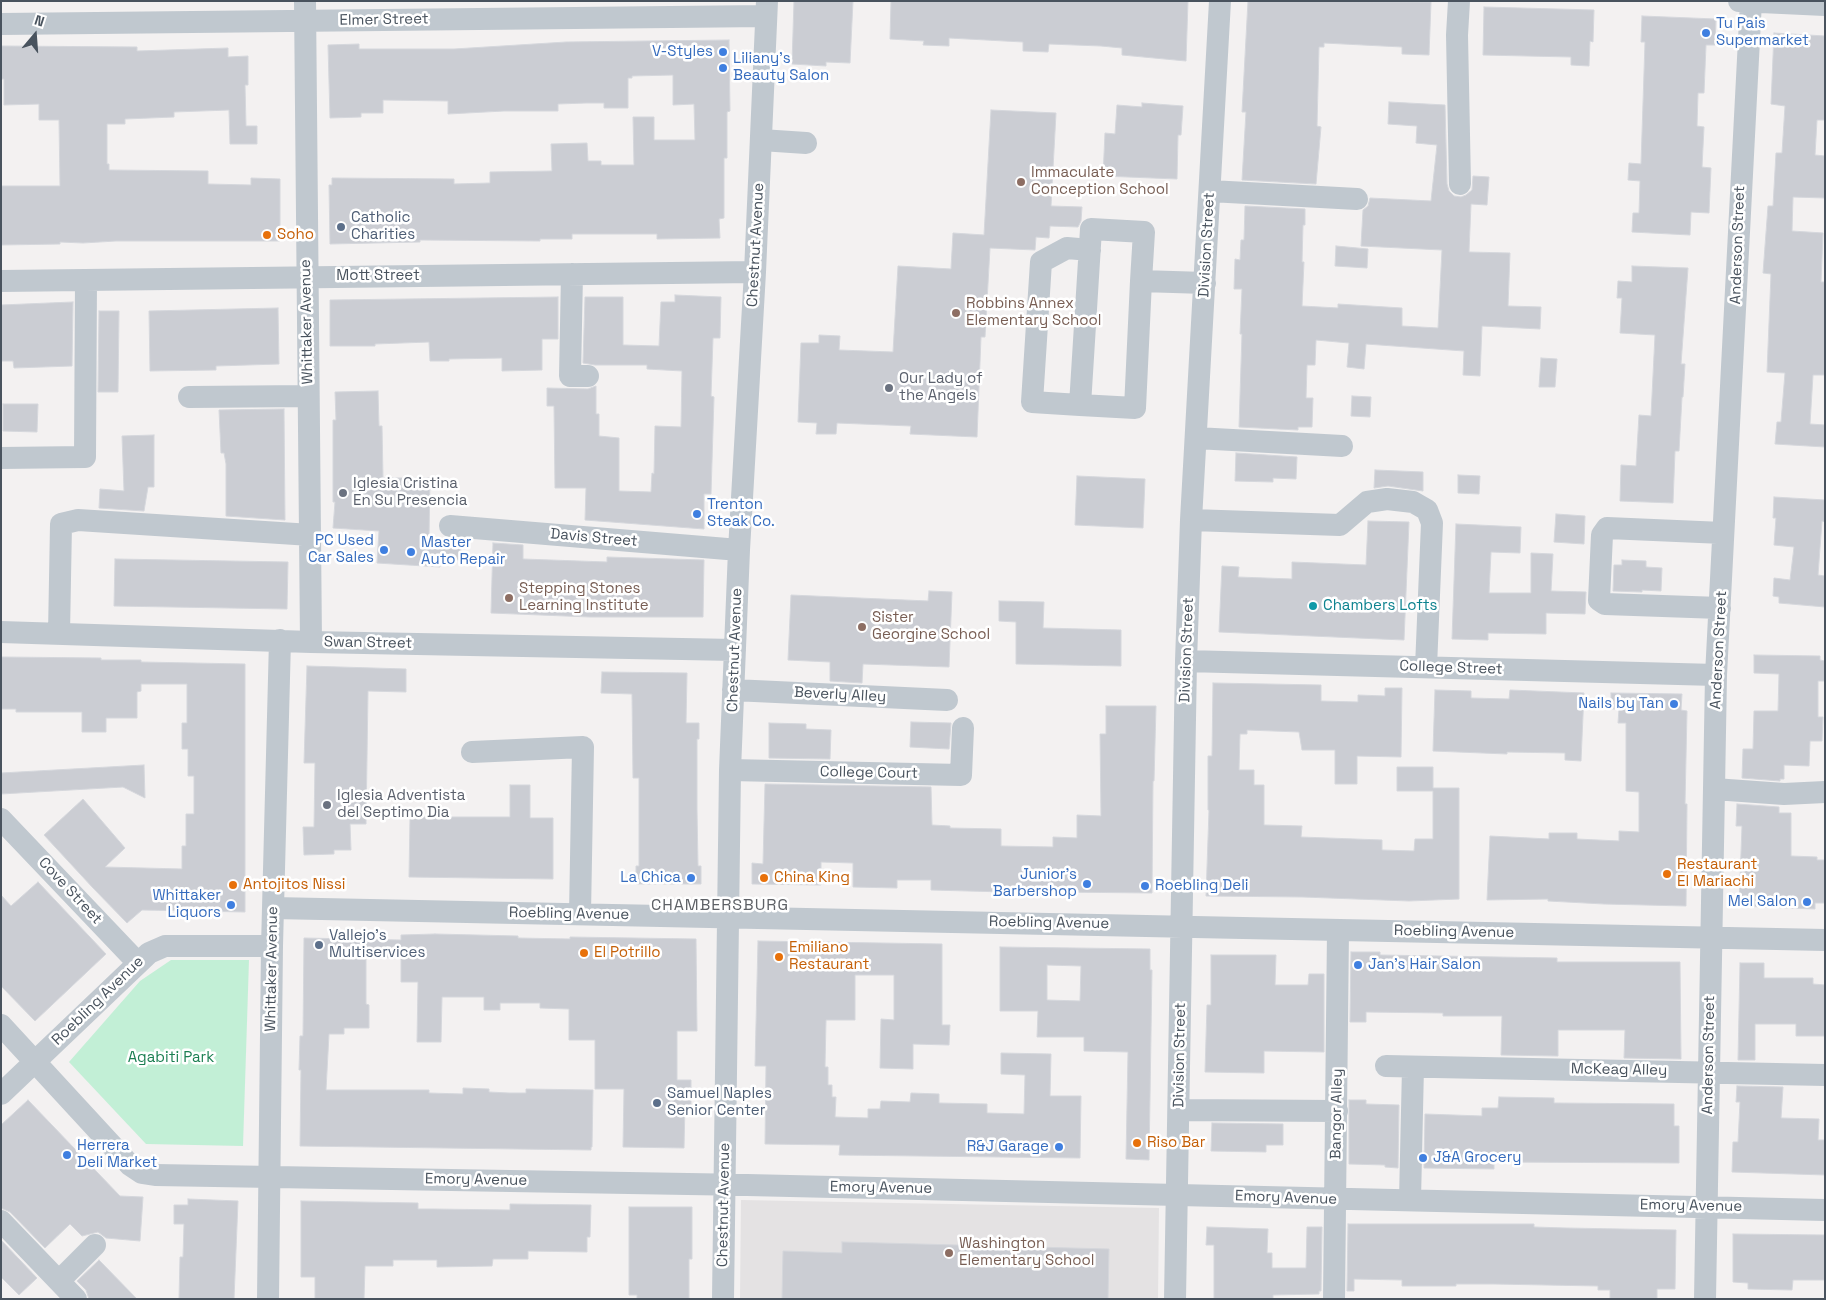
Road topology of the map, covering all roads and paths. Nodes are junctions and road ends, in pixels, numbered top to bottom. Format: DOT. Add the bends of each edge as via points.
graph roads {
  1 [pos="1220,1"];
  2 [pos="1459,1"];
  3 [pos="1747,2"];
  4 [pos="1825,5"];
  5 [pos="766,8"];
  6 [pos="305,11"];
  7 [pos="1,24"];
  8 [pos="761,140"];
  9 [pos="806,142"];
  10 [pos="1460,184"];
  11 [pos="1210,191"];
  12 [pos="1357,199"];
  13 [pos="1090,250"];
  14 [pos="755,272"];
  15 [pos="572,274"];
  16 [pos="307,277"];
  17 [pos="86,280"];
  18 [pos="1,281"];
  19 [pos="1141,281"];
  20 [pos="1205,283"];
  21 [pos="588,376"];
  22 [pos="308,396"];
  23 [pos="189,397"];
  24 [pos="1080,405"];
  25 [pos="1196,438"];
  26 [pos="1342,446"];
  27 [pos="1,458"];
  28 [pos="1191,520"];
  29 [pos="450,526"];
  30 [pos="1723,532"];
  31 [pos="311,535"];
  32 [pos="739,550"];
  33 [pos="1720,608"];
  34 [pos="1,632"];
  35 [pos="59,634"];
  36 [pos="280,640"];
  37 [pos="312,642"];
  38 [pos="735,650"];
  39 [pos="1186,661"];
  40 [pos="1426,668"];
  41 [pos="1716,675"];
  42 [pos="733,690"];
  43 [pos="947,700"];
  44 [pos="963,728"];
  45 [pos="472,752"];
  46 [pos="730,770"];
  47 [pos="1714,789"];
  48 [pos="1825,792"];
  49 [pos="1,818"];
  50 [pos="273,908"];
  51 [pos="580,914"];
  52 [pos="728,917"];
  53 [pos="1182,926"];
  54 [pos="1338,930"];
  55 [pos="1712,937"];
  56 [pos="1825,940"];
  57 [pos="272,946"];
  58 [pos="138,963"];
  59 [pos="1,1025"];
  60 [pos="36,1061"];
  61 [pos="1386,1066"];
  62 [pos="1413,1067"];
  63 [pos="1708,1072"];
  64 [pos="1825,1075"];
  65 [pos="1,1094"];
  66 [pos="1179,1110"];
  67 [pos="1337,1112"];
  68 [pos="270,1176"];
  69 [pos="725,1185"];
  70 [pos="1178,1195"];
  71 [pos="1335,1200"];
  72 [pos="1410,1200"];
  73 [pos="1708,1207"];
  74 [pos="1825,1210"];
  75 [pos="1,1221"];
  76 [pos="95,1245"];
  77 [pos="59,1281"];
  78 [pos="76,1299"];
  79 [pos="268,1299"];
  80 [pos="723,1299"];
  81 [pos="1174,1299"];
  82 [pos="1334,1299"];
  83 [pos="1705,1299"];
  1 -- 11 [label="street, Division Street"];
  2 -- 10 [label="street"];
  3 -- 4 [label="street"];
  3 -- 30 [label="street, Anderson Street"];
  5 -- 6 [label="street, Elmer Street"];
  5 -- 8 [label="street, Chestnut Avenue"];
  6 -- 7 [label="street, Elmer Street"];
  6 -- 16 [label="street, Whittaker Avenue"];
  8 -- 9 [label="street"];
  8 -- 14 [label="street, Chestnut Avenue"];
  11 -- 12 [label="street"];
  11 -- 20 [label="street, Division Street"];
  13 -- 19 [label="street" via="1091,229 1144,232"];
  13 -- 24 [label="street"];
  13 -- 24 [label="street" via="1067,248 1041,262 1032,393 1032,402"];
  14 -- 15 [label="street, Mott Street"];
  14 -- 32 [label="street, Chestnut Avenue"];
  15 -- 16 [label="street, Mott Street"];
  15 -- 21 [label="street" via="570,376"];
  16 -- 17 [label="street, Mott Street"];
  16 -- 22 [label="street, Whittaker Avenue"];
  17 -- 18 [label="street, Mott Street"];
  17 -- 27 [label="street" via="85,457"];
  19 -- 20 [label="street"];
  19 -- 24 [label="street" via="1135,408"];
  20 -- 25 [label="street, Division Street"];
  22 -- 23 [label="street"];
  22 -- 31 [label="street, Whittaker Avenue"];
  25 -- 26 [label="street"];
  25 -- 28 [label="street, Division Street"];
  28 -- 39 [label="street, Division Street"];
  28 -- 40 [label="street" via="1340,524 1367,502 1387,499 1413,502 1427,510 1432,523"];
  29 -- 32 [label="street, Davis Street"];
  30 -- 33 [label="street, Anderson Street"];
  30 -- 33 [label="street" via="1607,528 1602,535 1599,600 1605,604"];
  31 -- 35 [label="street" via="78,520 61,524"];
  31 -- 37 [label="street, Whittaker Avenue"];
  32 -- 38 [label="street, Chestnut Avenue"];
  33 -- 41 [label="street, Anderson Street"];
  34 -- 35 [label="street, Swan Street"];
  35 -- 36 [label="street, Swan Street"];
  36 -- 37 [label="street, Swan Street"];
  36 -- 50 [label="street, Whittaker Avenue"];
  37 -- 38 [label="street, Swan Street"];
  38 -- 42 [label="street, Chestnut Avenue"];
  39 -- 40 [label="street, College Street"];
  39 -- 53 [label="street, Division Street"];
  40 -- 41 [label="street, College Street"];
  41 -- 47 [label="street, Anderson Street"];
  42 -- 43 [label="street, Beverly Alley"];
  42 -- 46 [label="street, Chestnut Avenue"];
  44 -- 46 [label="street, College Court" via="961,775"];
  45 -- 51 [label="street" via="583,747"];
  46 -- 52 [label="street, Chestnut Avenue"];
  47 -- 48 [label="street" via="1784,794"];
  47 -- 55 [label="street, Anderson Street"];
  49 -- 58 [label="street, Cove Street"];
  50 -- 51 [label="street, Roebling Avenue"];
  50 -- 57 [label="street, Whittaker Avenue"];
  51 -- 52 [label="street, Roebling Avenue"];
  52 -- 53 [label="street, Roebling Avenue"];
  52 -- 69 [label="street, Chestnut Avenue"];
  53 -- 54 [label="street, Roebling Avenue"];
  53 -- 66 [label="street, Division Street"];
  54 -- 55 [label="street, Roebling Avenue"];
  54 -- 67 [label="street, Bangor Alley"];
  55 -- 56 [label="street, Roebling Avenue"];
  55 -- 63 [label="street, Anderson Street"];
  57 -- 58 [label="street, Roebling Avenue" via="165,946 149,953"];
  57 -- 68 [label="street, Whittaker Avenue"];
  58 -- 60 [label="street, Roebling Avenue"];
  59 -- 60 [label="street, Emory Avenue"];
  60 -- 65 [label="street, Roebling Avenue"];
  60 -- 68 [label="street, Emory Avenue" via="130,1165 142,1173 155,1176"];
  61 -- 62 [label="street, McKeag Alley"];
  62 -- 63 [label="street, McKeag Alley"];
  62 -- 72 [label="street"];
  63 -- 64 [label="street, McKeag Alley"];
  63 -- 73 [label="street, Anderson Street"];
  66 -- 67 [label="street"];
  66 -- 70 [label="street, Division Street"];
  67 -- 71 [label="street, Bangor Alley"];
  68 -- 69 [label="street, Emory Avenue"];
  68 -- 79 [label="street, Whittaker Avenue"];
  69 -- 70 [label="street, Emory Avenue"];
  69 -- 80 [label="street, Chestnut Avenue"];
  70 -- 71 [label="street, Emory Avenue"];
  70 -- 81 [label="street, Division Street"];
  71 -- 72 [label="street, Emory Avenue"];
  71 -- 82 [label="street, Bangor Alley"];
  72 -- 73 [label="street, Emory Avenue"];
  73 -- 74 [label="street, Emory Avenue"];
  73 -- 83 [label="street, Anderson Street"];
  75 -- 77 [label="street"];
  76 -- 77 [label="street"];
  77 -- 78 [label="street"];
}
